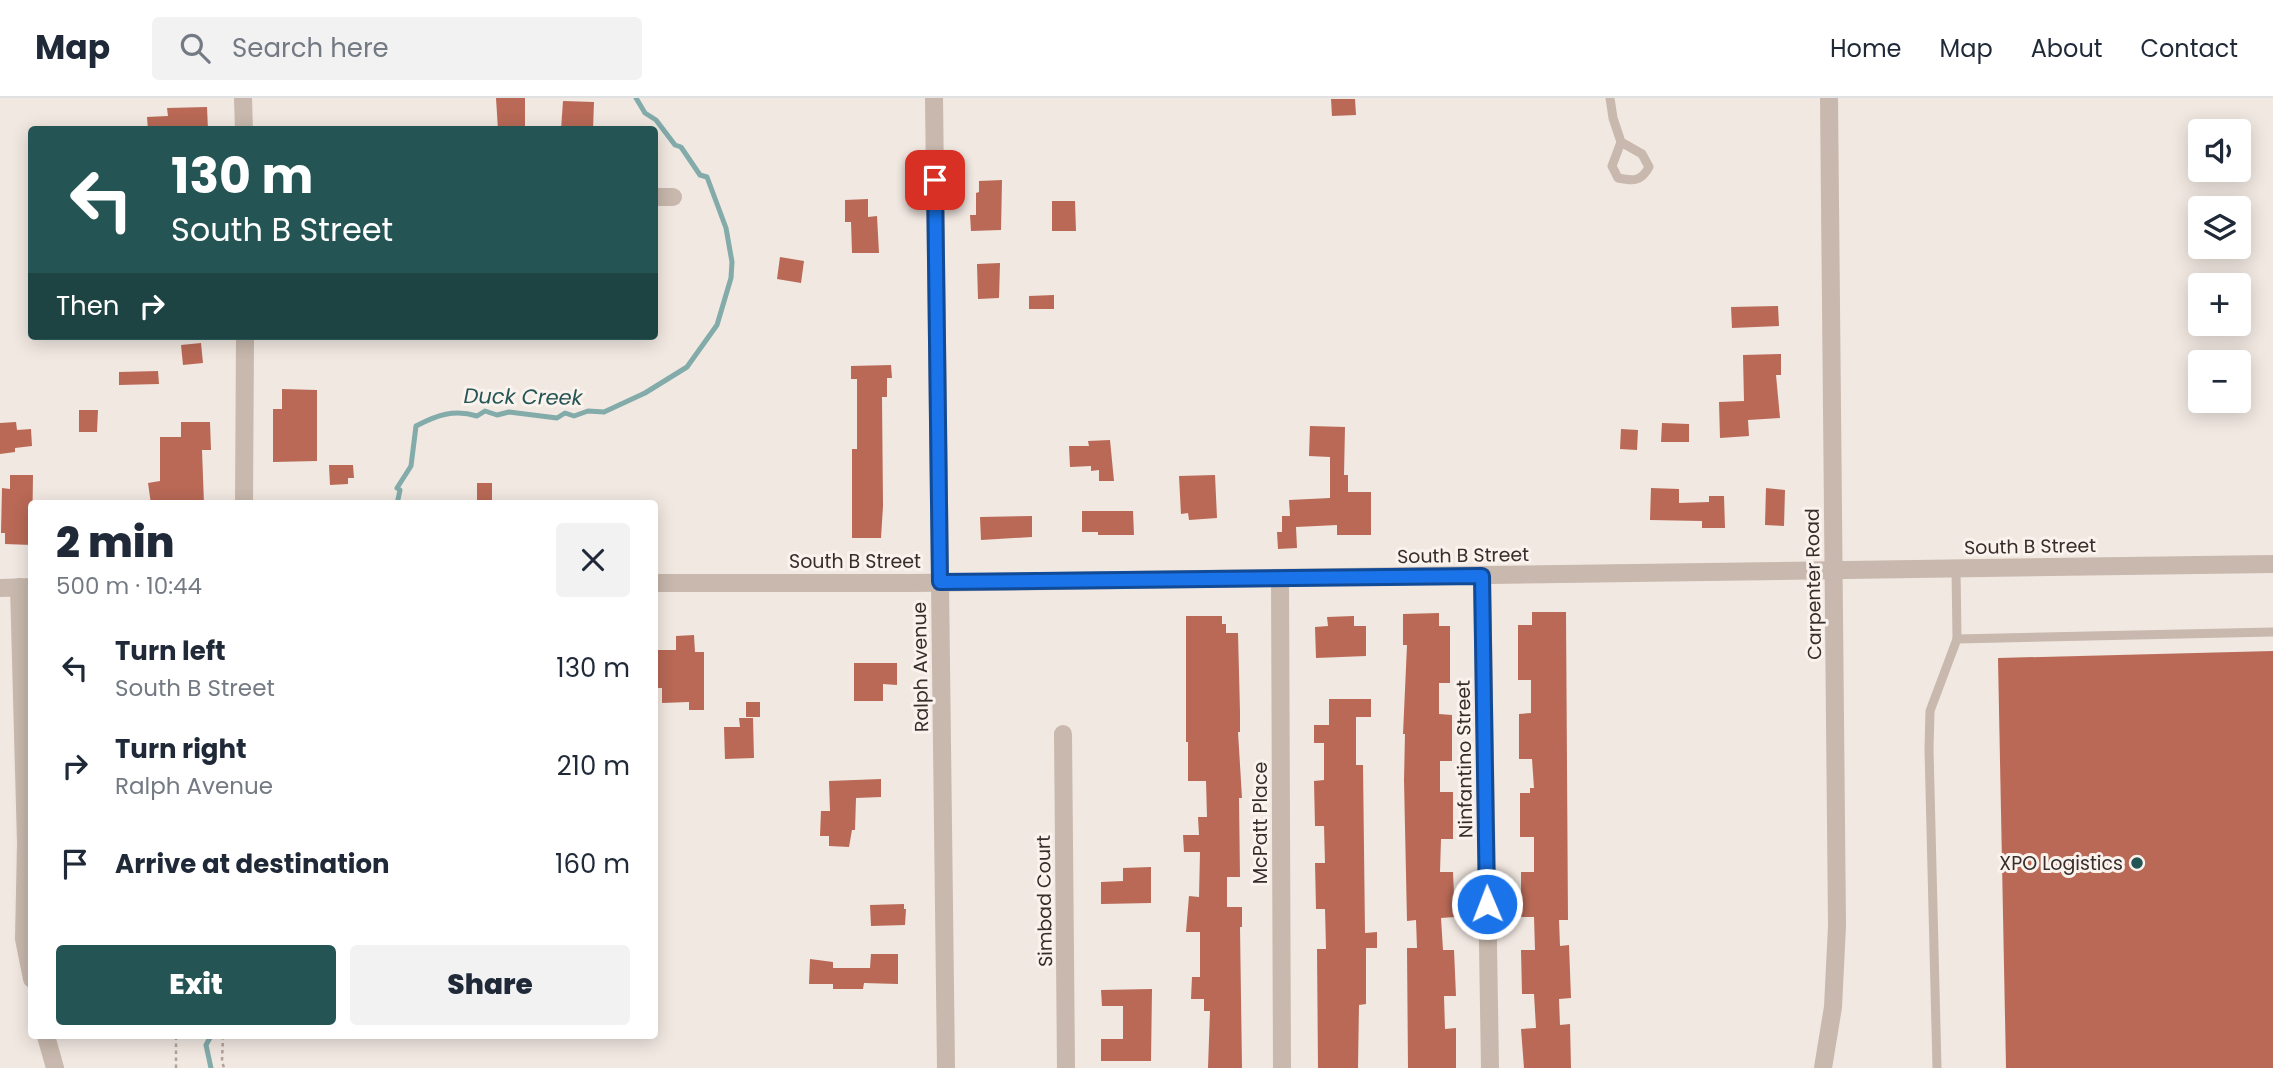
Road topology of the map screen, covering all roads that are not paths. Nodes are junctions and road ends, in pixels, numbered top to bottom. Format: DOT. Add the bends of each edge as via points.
graph roads {
  1 [pos="243,98"];
  2 [pos="934,98"];
  3 [pos="1610,98"];
  4 [pos="1829,98"];
  5 [pos="244,126"];
  6 [pos="1621,142"];
  7 [pos="658,197"];
  8 [pos="673,197"];
  9 [pos="245,340"];
  10 [pos="244,500"];
  11 [pos="2273,564"];
  12 [pos="1956,568"];
  13 [pos="1834,569"];
  14 [pos="1482,576"];
  15 [pos="1280,578"];
  16 [pos="940,582"];
  17 [pos="658,583"];
  18 [pos="0,587"];
  19 [pos="25,587"];
  20 [pos="2273,632"];
  21 [pos="1957,639"];
  22 [pos="1063,734"];
  23 [pos="28,779"];
  24 [pos="28,862"];
  25 [pos="28,959"];
  26 [pos="47,1039"];
  27 [pos="55,1068"];
  28 [pos="946,1068"];
  29 [pos="1066,1068"];
  30 [pos="1282,1068"];
  31 [pos="1490,1068"];
  32 [pos="1823,1068"];
  33 [pos="1937,1068"];
  1 -- 5 [label="street"];
  2 -- 16 [label="street, Ralph Avenue"];
  3 -- 6 [label="lane"];
  4 -- 13 [label="street, Carpenter Road"];
  6 -- 6 [label="lane" via="1642,154 1649,167 1641,178 1618,178 1612,166"];
  7 -- 8 [label="street"];
  9 -- 10 [label="street"];
  11 -- 12 [label="street, South B Street"];
  12 -- 13 [label="street, South B Street"];
  12 -- 21 [label="lane"];
  13 -- 14 [label="street, South B Street"];
  13 -- 32 [label="street, Carpenter Road" via="1837,937"];
  14 -- 15 [label="street, South B Street"];
  14 -- 31 [label="street, Ninfantino Street"];
  15 -- 16 [label="street, South B Street"];
  15 -- 30 [label="street, McPatt Place"];
  16 -- 17 [label="street, South B Street"];
  16 -- 28 [label="street, Ralph Avenue"];
  18 -- 19 [label="street"];
  19 -- 23 [label="street"];
  20 -- 21 [label="lane"];
  21 -- 33 [label="lane" via="1930,711"];
  22 -- 29 [label="street, Simbad Court"];
  24 -- 25 [label="street" via="24,939"];
  26 -- 27 [label="street"];
}
